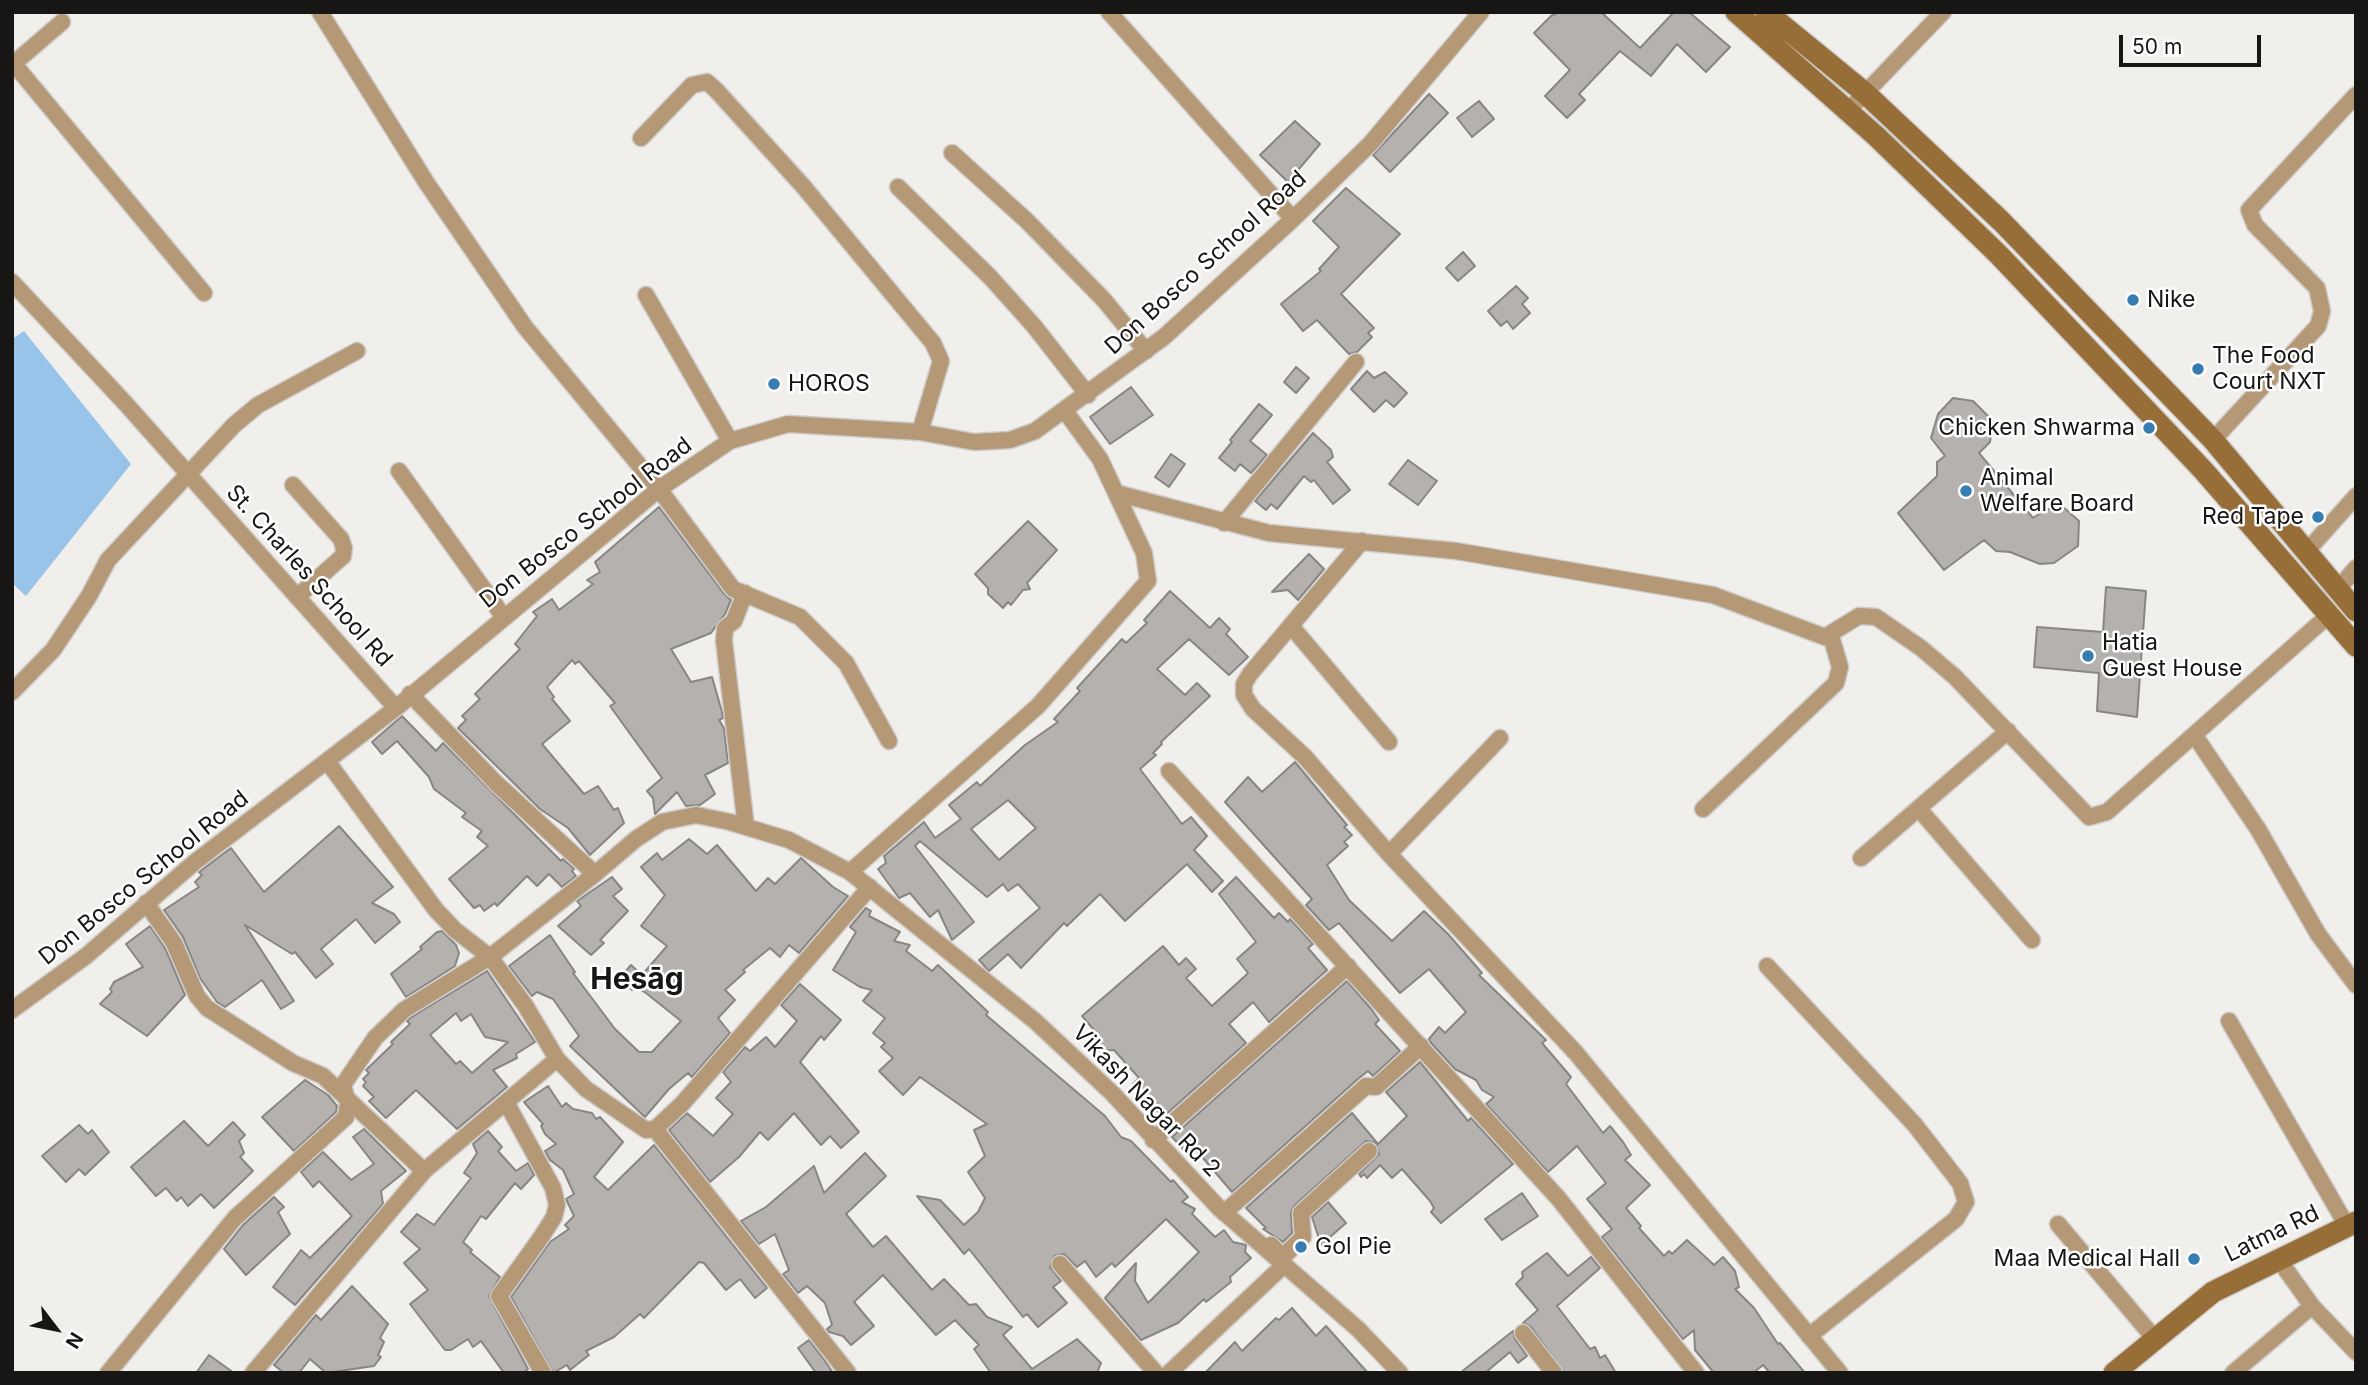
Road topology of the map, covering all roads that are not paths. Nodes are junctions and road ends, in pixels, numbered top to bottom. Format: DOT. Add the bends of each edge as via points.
graph roads {
  1 [pos="320,12"];
  2 [pos="1109,12"];
  3 [pos="1482,12"];
  4 [pos="1736,12"];
  5 [pos="1766,12"];
  6 [pos="1943,12"];
  7 [pos="62,22"];
  8 [pos="13,65"];
  9 [pos="1866,93"];
  10 [pos="2356,95"];
  11 [pos="1848,111"];
  12 [pos="641,138"];
  13 [pos="952,153"];
  14 [pos="898,187"];
  15 [pos="1293,219"];
  16 [pos="15,291"];
  17 [pos="204,293"];
  18 [pos="646,295"];
  19 [pos="357,351"];
  20 [pos="1146,351"];
  21 [pos="1356,362"];
  22 [pos="1088,395"];
  23 [pos="1065,411"];
  24 [pos="920,432"];
  25 [pos="2213,440"];
  26 [pos="730,441"];
  27 [pos="399,471"];
  28 [pos="188,473"];
  29 [pos="293,485"];
  30 [pos="659,489"];
  31 [pos="1116,493"];
  32 [pos="2356,496"];
  33 [pos="2279,518"];
  34 [pos="1224,523"];
  35 [pos="2260,533"];
  36 [pos="1362,541"];
  37 [pos="2306,551"];
  38 [pos="2356,568"];
  39 [pos="2338,589"];
  40 [pos="745,593"];
  41 [pos="297,597"];
  42 [pos="2356,611"];
  43 [pos="2330,614"];
  44 [pos="503,616"];
  45 [pos="1291,626"];
  46 [pos="1831,636"];
  47 [pos="2356,646"];
  48 [pos="12,692"];
  49 [pos="410,694"];
  50 [pos="396,708"];
  51 [pos="2008,731"];
  52 [pos="2195,736"];
  53 [pos="1500,738"];
  54 [pos="889,741"];
  55 [pos="1389,742"];
  56 [pos="327,761"];
  57 [pos="1169,771"];
  58 [pos="1703,809"];
  59 [pos="1919,809"];
  60 [pos="746,827"];
  61 [pos="1389,854"];
  62 [pos="1861,858"];
  63 [pos="850,872"];
  64 [pos="595,874"];
  65 [pos="870,887"];
  66 [pos="146,903"];
  67 [pos="2032,940"];
  68 [pos="490,957"];
  69 [pos="1348,966"];
  70 [pos="1767,966"];
  71 [pos="2356,985"];
  72 [pos="12,1010"];
  73 [pos="2229,1021"];
  74 [pos="1421,1046"];
  75 [pos="557,1059"];
  76 [pos="506,1102"];
  77 [pos="348,1103"];
  78 [pos="655,1129"];
  79 [pos="1153,1140"];
  80 [pos="1369,1151"];
  81 [pos="424,1171"];
  82 [pos="1224,1213"];
  83 [pos="2058,1224"];
  84 [pos="2351,1224"];
  85 [pos="1265,1251"];
  86 [pos="2279,1260"];
  87 [pos="1060,1264"];
  88 [pos="1283,1266"];
  89 [pos="2312,1306"];
  90 [pos="1523,1333"];
  91 [pos="1809,1336"];
  92 [pos="2155,1339"];
  93 [pos="2356,1352"];
  94 [pos="108,1373"];
  95 [pos="253,1373"];
  96 [pos="543,1373"];
  97 [pos="848,1373"];
  98 [pos="1156,1373"];
  99 [pos="1169,1373"];
  100 [pos="1400,1373"];
  101 [pos="1554,1373"];
  102 [pos="1696,1373"];
  103 [pos="1840,1373"];
  104 [pos="2114,1373"];
  105 [pos="2233,1373"];
  1 -- 30 [label="street" via="426,182 525,327"];
  2 -- 15 [label="street"];
  3 -- 15 [label="street, Don Bosco School Road" via="1371,143"];
  4 -- 11 [label="main road"];
  5 -- 9 [label="main road"];
  6 -- 9 [label="street"];
  7 -- 8 [label="street"];
  8 -- 17 [label="street"];
  9 -- 11 [label="street"];
  9 -- 25 [label="main road" via="2001,221"];
  10 -- 25 [label="street" via="2249,210 2255,226 2317,288 2322,311 2318,326"];
  11 -- 35 [label="main road" via="2071,329"];
  12 -- 24 [label="street" via="692,85 707,82 716,90 803,186 933,343 940,361"];
  13 -- 20 [label="street" via="1027,221"];
  14 -- 22 [label="street" via="991,278"];
  15 -- 20 [label="street, Don Bosco School Road"];
  16 -- 28 [label="street, St. Charles School Rd"];
  18 -- 26 [label="street"];
  19 -- 28 [label="street" via="258,405"];
  20 -- 22 [label="street, Don Bosco School Road"];
  21 -- 34 [label="street"];
  22 -- 23 [label="street, Don Bosco School Road"];
  23 -- 24 [label="street, Don Bosco School Road" via="1035,431 1010,440 974,442"];
  23 -- 31 [label="street" via="1100,459"];
  24 -- 26 [label="street, Don Bosco School Road" via="788,424"];
  25 -- 33 [label="main road"];
  26 -- 30 [label="street, Don Bosco School Road"];
  27 -- 44 [label="street"];
  28 -- 41 [label="street, St. Charles School Rd"];
  28 -- 48 [label="street" via="108,560 52,650"];
  29 -- 41 [label="street" via="344,548 343,556"];
  30 -- 40 [label="street" via="733,589"];
  30 -- 44 [label="street, Don Bosco School Road"];
  31 -- 34 [label="street"];
  31 -- 63 [label="street" via="1144,553 1148,581 1038,706"];
  32 -- 37 [label="street"];
  33 -- 35 [label="main road"];
  33 -- 37 [label="main road"];
  34 -- 36 [label="street" via="1269,533"];
  35 -- 43 [label="main road"];
  36 -- 45 [label="street"];
  36 -- 46 [label="street" via="1558,567 1713,595 1812,634"];
  37 -- 39 [label="main road"];
  38 -- 39 [label="street"];
  39 -- 42 [label="main road"];
  40 -- 54 [label="street" via="813,626 846,663"];
  40 -- 60 [label="street" via="723,640"];
  41 -- 50 [label="street, St. Charles School Rd"];
  43 -- 47 [label="main road"];
  43 -- 52 [label="street"];
  44 -- 49 [label="street, Don Bosco School Road"];
  45 -- 55 [label="street"];
  45 -- 61 [label="street" via="1250,674 1244,695"];
  46 -- 51 [label="street" via="1859,616 1876,617 1921,648"];
  46 -- 58 [label="street" via="1840,667 1836,683"];
  49 -- 50 [label="street, Don Bosco School Road"];
  49 -- 64 [label="street" via="497,784"];
  50 -- 56 [label="street, Don Bosco School Road"];
  51 -- 52 [label="street" via="2089,817 2107,812"];
  51 -- 59 [label="street"];
  52 -- 71 [label="street" via="2258,829 2318,934"];
  53 -- 61 [label="street"];
  56 -- 66 [label="street, Don Bosco School Road"];
  56 -- 68 [label="street" via="436,910"];
  57 -- 69 [label="street"];
  59 -- 62 [label="street"];
  59 -- 67 [label="street"];
  60 -- 63 [label="street, Vikash Nagar Rd 2" via="789,840"];
  60 -- 64 [label="street, Vikash Nagar Rd 2" via="696,815 662,822"];
  61 -- 91 [label="street" via="1576,1053"];
  63 -- 65 [label="street, Vikash Nagar Rd 2"];
  64 -- 68 [label="street, Vikash Nagar Rd 2"];
  65 -- 78 [label="street" via="682,1104"];
  65 -- 79 [label="street, Vikash Nagar Rd 2" via="1035,1021 1112,1093"];
  66 -- 72 [label="street, Don Bosco School Road" via="86,956"];
  66 -- 77 [label="street" via="174,943 207,1008 293,1063 323,1076"];
  68 -- 75 [label="street"];
  68 -- 77 [label="street, Vikash Nagar Rd 2" via="404,1010 374,1038 343,1085"];
  69 -- 74 [label="street"];
  69 -- 79 [label="street"];
  70 -- 91 [label="street" via="1915,1125 1961,1184 1966,1202 1956,1219"];
  73 -- 84 [label="street"];
  74 -- 82 [label="street" via="1376,1087 1366,1086"];
  74 -- 102 [label="street" via="1559,1199"];
  75 -- 76 [label="street"];
  75 -- 78 [label="street" via="586,1089 646,1130"];
  76 -- 81 [label="street"];
  76 -- 96 [label="street" via="553,1188 557,1205 540,1239 499,1296"];
  77 -- 81 [label="street"];
  77 -- 94 [label="street" via="346,1117 235,1218"];
  78 -- 97 [label="street"];
  79 -- 82 [label="street, Vikash Nagar Rd 2"];
  80 -- 85 [label="street" via="1300,1213 1303,1237 1283,1257 1271,1244"];
  81 -- 95 [label="street"];
  82 -- 85 [label="street, Vikash Nagar Rd 2"];
  83 -- 92 [label="street"];
  84 -- 86 [label="main road, Latma Rd"];
  85 -- 88 [label="street, Vikash Nagar Rd 2"];
  86 -- 89 [label="street"];
  86 -- 92 [label="main road, Latma Rd" via="2213,1292"];
  87 -- 98 [label="street"];
  88 -- 99 [label="street"];
  88 -- 100 [label="street, Vikash Nagar Rd 2" via="1359,1329"];
  89 -- 93 [label="street"];
  89 -- 105 [label="street"];
  90 -- 101 [label="street"];
  91 -- 103 [label="street"];
  92 -- 104 [label="main road, Latma Rd"];
}
